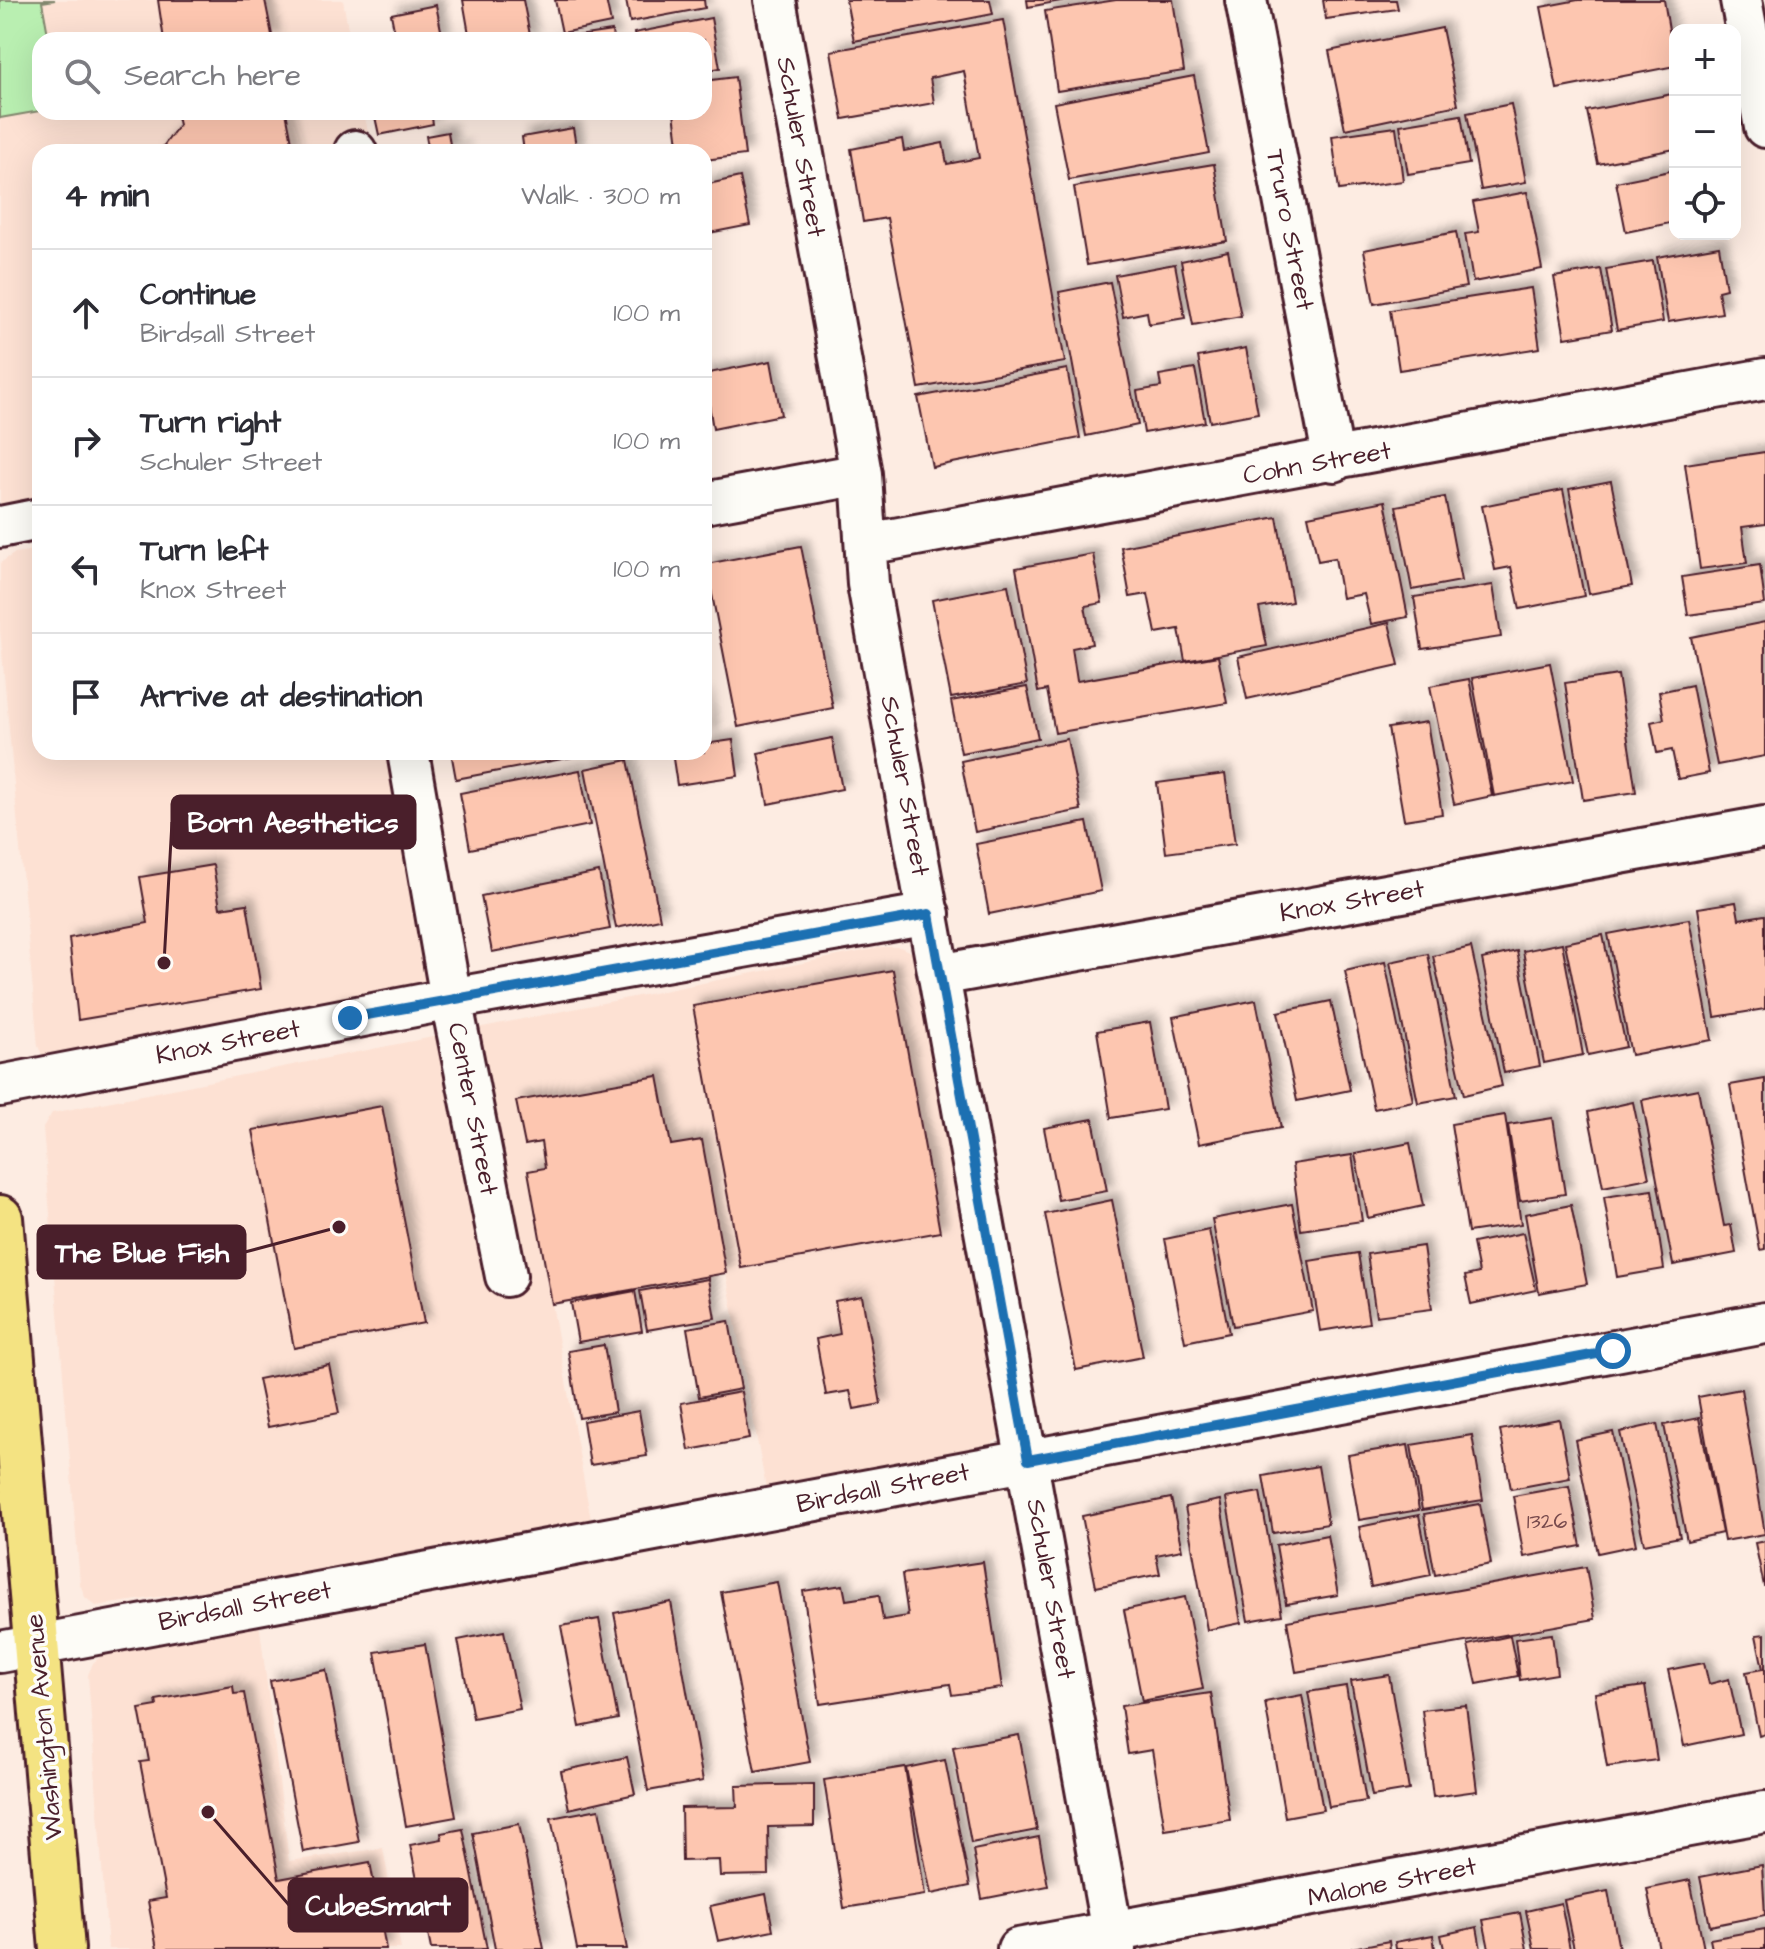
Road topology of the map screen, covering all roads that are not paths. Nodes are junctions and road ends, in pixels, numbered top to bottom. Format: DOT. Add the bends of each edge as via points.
graph roads {
  1 [pos="775,0"];
  2 [pos="1246,0"];
  3 [pos="1741,0"];
  4 [pos="1765,127"];
  5 [pos="1765,379"];
  6 [pos="1334,461"];
  7 [pos="861,474"];
  8 [pos="712,502"];
  9 [pos="32,521"];
  10 [pos="0,527"];
  11 [pos="867,544"];
  12 [pos="409,760"];
  13 [pos="1765,827"];
  14 [pos="929,914"];
  15 [pos="939,975"];
  16 [pos="451,999"];
  17 [pos="0,1086"];
  18 [pos="0,1218"];
  19 [pos="506,1276"];
  20 [pos="1765,1323"];
  21 [pos="1028,1460"];
  22 [pos="19,1649"];
  23 [pos="1765,1812"];
  24 [pos="1113,1941"];
  25 [pos="62,1949"];
  26 [pos="1018,1949"];
  1 -- 7 [label="street, Schuler Street"];
  2 -- 6 [label="street, Truro Street"];
  3 -- 4 [label="street"];
  5 -- 6 [label="street, Cohn Street"];
  6 -- 11 [label="street, Cohn Street"];
  7 -- 8 [label="street"];
  7 -- 11 [label="street, Schuler Street"];
  9 -- 10 [label="street"];
  11 -- 14 [label="street, Schuler Street" via="868,584"];
  12 -- 16 [label="street, Center Street"];
  13 -- 15 [label="street, Knox Street"];
  14 -- 15 [label="street, Schuler Street"];
  14 -- 16 [label="street, Knox Street"];
  15 -- 21 [label="street, Schuler Street"];
  16 -- 17 [label="street, Knox Street"];
  16 -- 19 [label="street, Center Street"];
  18 -- 22 [label="main road, Washington Avenue"];
  20 -- 21 [label="street, Birdsall Street"];
  21 -- 22 [label="street, Birdsall Street"];
  21 -- 24 [label="street, Schuler Street"];
  22 -- 25 [label="main road, Washington Avenue"];
  23 -- 24 [label="street, Malone Street"];
  24 -- 26 [label="street, Malone Street"];
}
